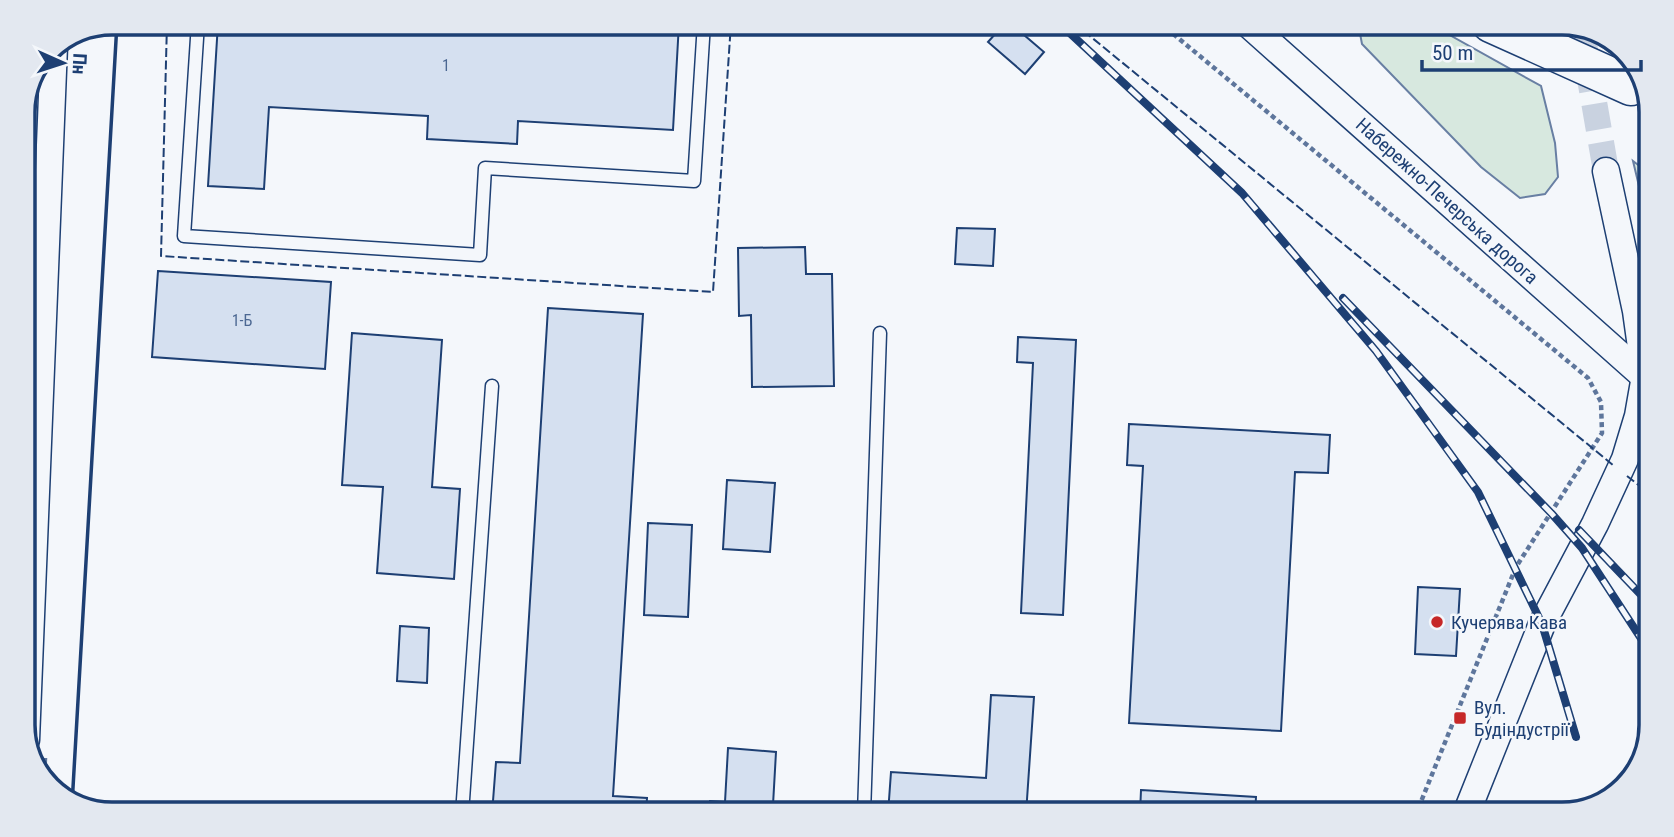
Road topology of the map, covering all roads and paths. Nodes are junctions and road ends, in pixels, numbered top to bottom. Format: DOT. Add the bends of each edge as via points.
graph roads {
  1 [pos="197,35"];
  2 [pos="703,35"];
  3 [pos="1174,35"];
  4 [pos="1261,35"];
  5 [pos="1517,35"];
  6 [pos="1561,35"];
  7 [pos="53,63"];
  8 [pos="1636,89"];
  9 [pos="1636,90"];
  10 [pos="1606,171"];
  11 [pos="1639,331"];
  12 [pos="880,333"];
  13 [pos="1639,371"];
  14 [pos="492,386"];
  15 [pos="1639,411"];
  16 [pos="35,474"];
  17 [pos="462,802"];
  18 [pos="864,802"];
  19 [pos="1421,802"];
  20 [pos="1471,802"];
  1 -- 2 [label="lane" via="184,236 480,255 485,167 694,181"];
  3 -- 19 [label="path" via="1588,378 1601,402 1602,433 1516,567"];
  4 -- 13 [label="street, Набережно-Печерська дорога"];
  5 -- 9 [label="main road"];
  6 -- 8 [label="main road"];
  7 -- 16 [label="street"];
  10 -- 11 [label="street"];
  12 -- 18 [label="lane"];
  14 -- 17 [label="lane"];
  15 -- 20 [label="street" via="1625,459 1542,624"];
}
